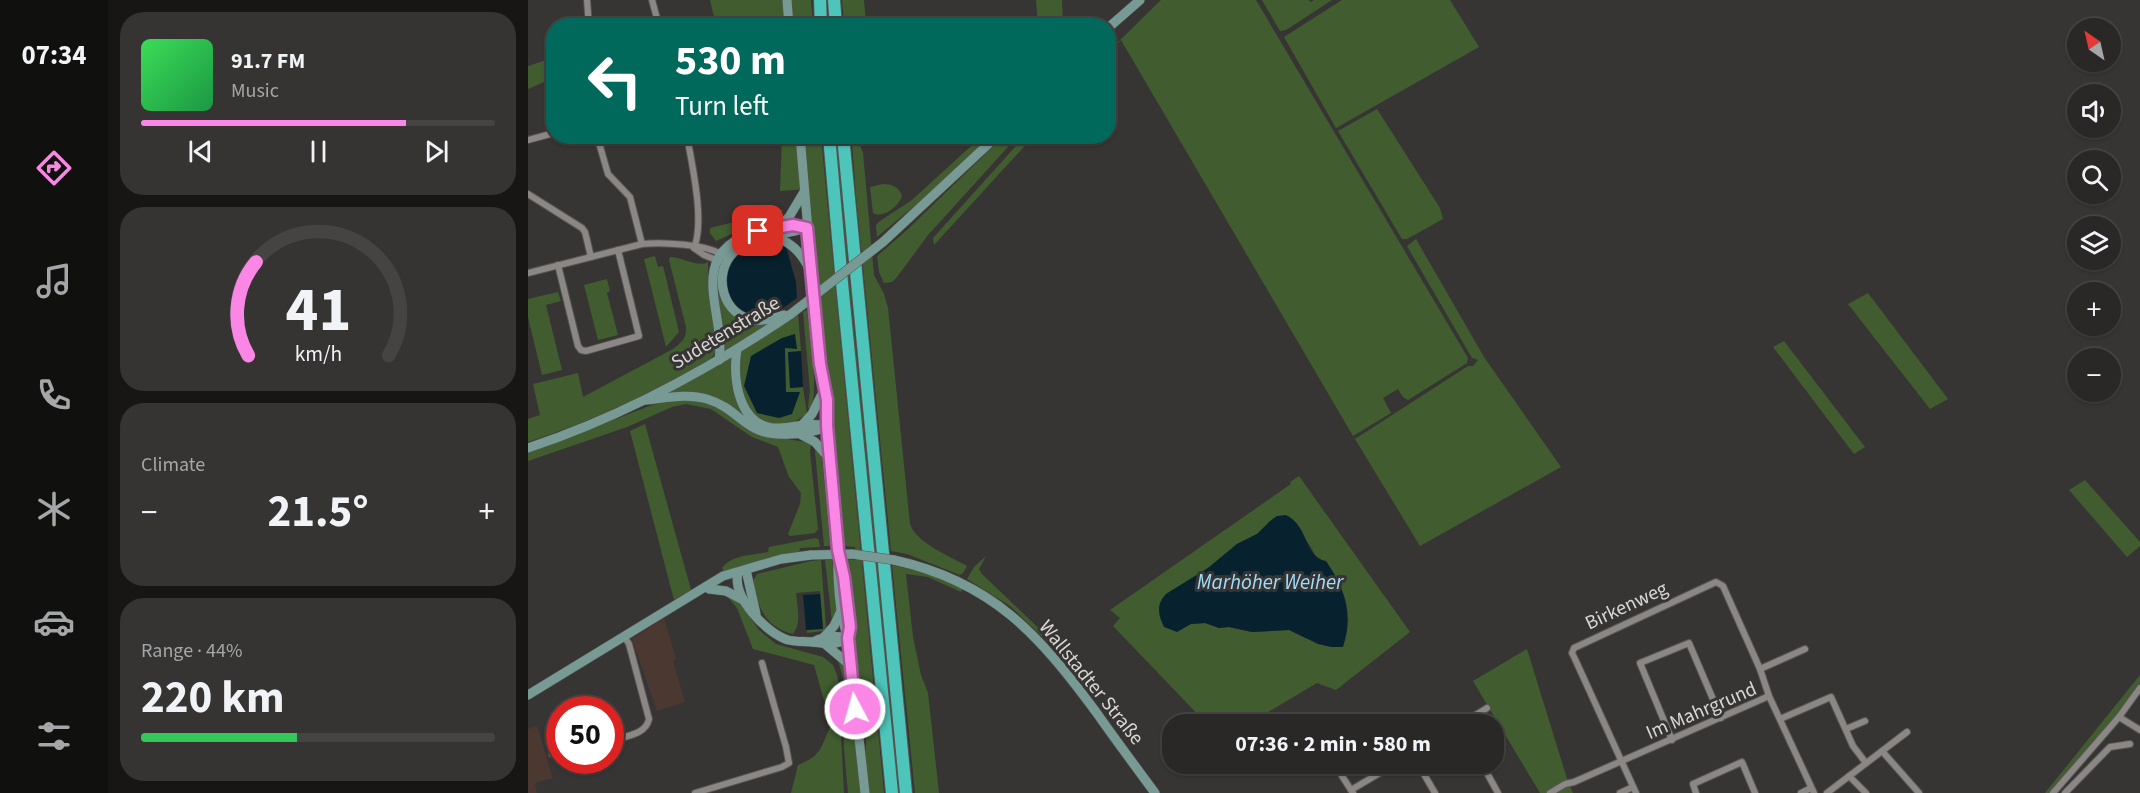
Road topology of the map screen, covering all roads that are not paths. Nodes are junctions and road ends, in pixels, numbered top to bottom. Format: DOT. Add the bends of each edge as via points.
graph roads {
  1 [pos="587,0"];
  2 [pos="652,0"];
  3 [pos="787,0"];
  4 [pos="820,0"];
  5 [pos="834,0"];
  6 [pos="1140,0"];
  7 [pos="588,18"];
  8 [pos="657,18"];
  9 [pos="788,18"];
  10 [pos="821,18"];
  11 [pos="835,18"];
  12 [pos="1116,21"];
  13 [pos="546,135"];
  14 [pos="528,140"];
  15 [pos="599,144"];
  16 [pos="688,144"];
  17 [pos="801,144"];
  18 [pos="830,144"];
  19 [pos="844,144"];
  20 [pos="988,144"];
  21 [pos="804,192"];
  22 [pos="528,194"];
  23 [pos="807,228"];
  24 [pos="777,231"];
  25 [pos="642,244"];
  26 [pos="694,248"];
  27 [pos="618,250"];
  28 [pos="591,257"];
  29 [pos="721,259"];
  30 [pos="558,266"];
  31 [pos="811,270"];
  32 [pos="528,273"];
  33 [pos="791,314"];
  34 [pos="737,349"];
  35 [pos="719,360"];
  36 [pos="820,364"];
  37 [pos="821,396"];
  38 [pos="640,401"];
  39 [pos="827,426"];
  40 [pos="801,429"];
  41 [pos="528,448"];
  42 [pos="829,459"];
  43 [pos="838,550"];
  44 [pos="742,571"];
  45 [pos="709,589"];
  46 [pos="685,600"];
  47 [pos="743,600"];
  48 [pos="842,609"];
  49 [pos="756,616"];
  50 [pos="624,636"];
  51 [pos="848,638"];
  52 [pos="824,641"];
  53 [pos="1805,650"];
  54 [pos="762,663"];
  55 [pos="851,666"];
  56 [pos="1760,669"];
  57 [pos="2140,688"];
  58 [pos="528,694"];
  59 [pos="1769,696"];
  60 [pos="1487,708"];
  61 [pos="1477,714"];
  62 [pos="2119,717"];
  63 [pos="1721,718"];
  64 [pos="1780,719"];
  65 [pos="1864,721"];
  66 [pos="1846,729"];
  67 [pos="2140,730"];
  68 [pos="1907,732"];
  69 [pos="624,737"];
  70 [pos="1672,740"];
  71 [pos="2130,744"];
  72 [pos="1882,751"];
  73 [pos="1621,762"];
  74 [pos="1866,763"];
  75 [pos="1379,774"];
  76 [pos="1424,774"];
  77 [pos="1488,774"];
  78 [pos="1342,776"];
  79 [pos="1849,776"];
  80 [pos="1634,790"];
  81 [pos="1352,791"];
  82 [pos="1813,791"];
  83 [pos="695,793"];
  84 [pos="865,793"];
  85 [pos="892,793"];
  86 [pos="906,793"];
  87 [pos="1155,793"];
  88 [pos="1435,793"];
  89 [pos="1498,793"];
  90 [pos="1550,793"];
  91 [pos="1620,793"];
  92 [pos="1696,793"];
  93 [pos="1755,793"];
  94 [pos="1801,793"];
  95 [pos="1827,793"];
  96 [pos="1866,793"];
  97 [pos="1919,793"];
  98 [pos="2053,793"];
  99 [pos="2065,793"];
  1 -- 7 [label="street"];
  2 -- 8 [label="street"];
  3 -- 9 [label="main road"];
  4 -- 10 [label="highway"];
  5 -- 11 [label="highway"];
  6 -- 12 [label="main road"];
  13 -- 14 [label="street"];
  15 -- 25 [label="street" via="608,174 630,197"];
  16 -- 26 [label="street" via="699,227"];
  17 -- 21 [label="main road"];
  18 -- 85 [label="highway"];
  19 -- 86 [label="highway"];
  20 -- 33 [label="main road, Sudetenstraße, bridge" via="883,242"];
  21 -- 23 [label="main road"];
  21 -- 24 [label="main road"];
  22 -- 28 [label="street" via="582,228"];
  23 -- 24 [label="main road" via="793,225"];
  23 -- 31 [label="main road"];
  24 -- 29 [label="main road" via="758,231 741,237"];
  24 -- 31 [label="main road" via="800,252"];
  25 -- 26 [label="street"];
  25 -- 27 [label="street"];
  26 -- 29 [label="street" via="707,248"];
  27 -- 28 [label="street"];
  27 -- 30 [label="street" via="639,336 610,345 585,351 578,346"];
  28 -- 30 [label="street"];
  29 -- 33 [label="main road" via="721,283 732,309 756,320"];
  29 -- 35 [label="main road" via="712,272 721,336"];
  30 -- 32 [label="street"];
  31 -- 36 [label="main road"];
  33 -- 34 [label="main road, Sudetenstraße"];
  34 -- 35 [label="main road, Sudetenstraße"];
  34 -- 40 [label="main road" via="736,376 746,412 766,426"];
  35 -- 38 [label="main road, Sudetenstraße"];
  36 -- 37 [label="main road"];
  36 -- 39 [label="main road" via="826,386"];
  37 -- 39 [label="main road"];
  37 -- 40 [label="main road"];
  38 -- 40 [label="main road" via="695,397 720,405 767,434"];
  38 -- 41 [label="main road, Sudetenstraße"];
  39 -- 40 [label="main road" via="816,432"];
  39 -- 42 [label="main road"];
  40 -- 42 [label="main road"];
  42 -- 43 [label="main road"];
  43 -- 48 [label="main road"];
  43 -- 51 [label="main road" via="850,627"];
  44 -- 45 [label="main road"];
  44 -- 46 [label="main road" via="723,576"];
  44 -- 47 [label="main road" via="738,587"];
  44 -- 49 [label="main road"];
  44 -- 87 [label="main road, Wallstadter Straße, bridge" via="811,555 852,554 896,560 961,583 998,605 1048,651"];
  45 -- 46 [label="main road"];
  45 -- 47 [label="main road" via="726,591"];
  46 -- 50 [label="main road"];
  47 -- 49 [label="main road"];
  48 -- 51 [label="main road"];
  48 -- 52 [label="main road"];
  49 -- 52 [label="main road" via="777,635 789,640"];
  50 -- 58 [label="main road"];
  50 -- 69 [label="street" via="650,718 641,732"];
  51 -- 52 [label="main road" via="837,635"];
  51 -- 55 [label="main road"];
  52 -- 55 [label="main road"];
  53 -- 56 [label="street"];
  54 -- 83 [label="street" via="789,763"];
  55 -- 84 [label="main road"];
  56 -- 59 [label="street, Birkenweg"];
  56 -- 73 [label="street, Birkenweg" via="1723,586 1716,582 1574,648 1572,653"];
  57 -- 62 [label="street"];
  59 -- 63 [label="street, Im Mahrgrund"];
  59 -- 64 [label="street, Im Mahrgrund"];
  60 -- 61 [label="street"];
  62 -- 67 [label="street"];
  62 -- 98 [label="street"];
  63 -- 70 [label="street, Im Mahrgrund"];
  63 -- 70 [label="street" via="1689,643 1640,663"];
  64 -- 66 [label="street" via="1831,697"];
  64 -- 82 [label="street, Im Mahrgrund"];
  65 -- 66 [label="street"];
  66 -- 74 [label="street"];
  68 -- 72 [label="street"];
  70 -- 73 [label="street, Im Mahrgrund"];
  71 -- 99 [label="street" via="2110,747"];
  72 -- 74 [label="street"];
  72 -- 97 [label="street"];
  73 -- 80 [label="street"];
  73 -- 90 [label="street, Im Mahrgrund"];
  74 -- 79 [label="street"];
  75 -- 81 [label="street"];
  76 -- 88 [label="street"];
  77 -- 89 [label="street"];
  78 -- 81 [label="street"];
  79 -- 95 [label="street"];
  79 -- 96 [label="street"];
  80 -- 91 [label="street"];
  82 -- 94 [label="street"];
  92 -- 93 [label="street" via="1692,784 1742,762"];
}
